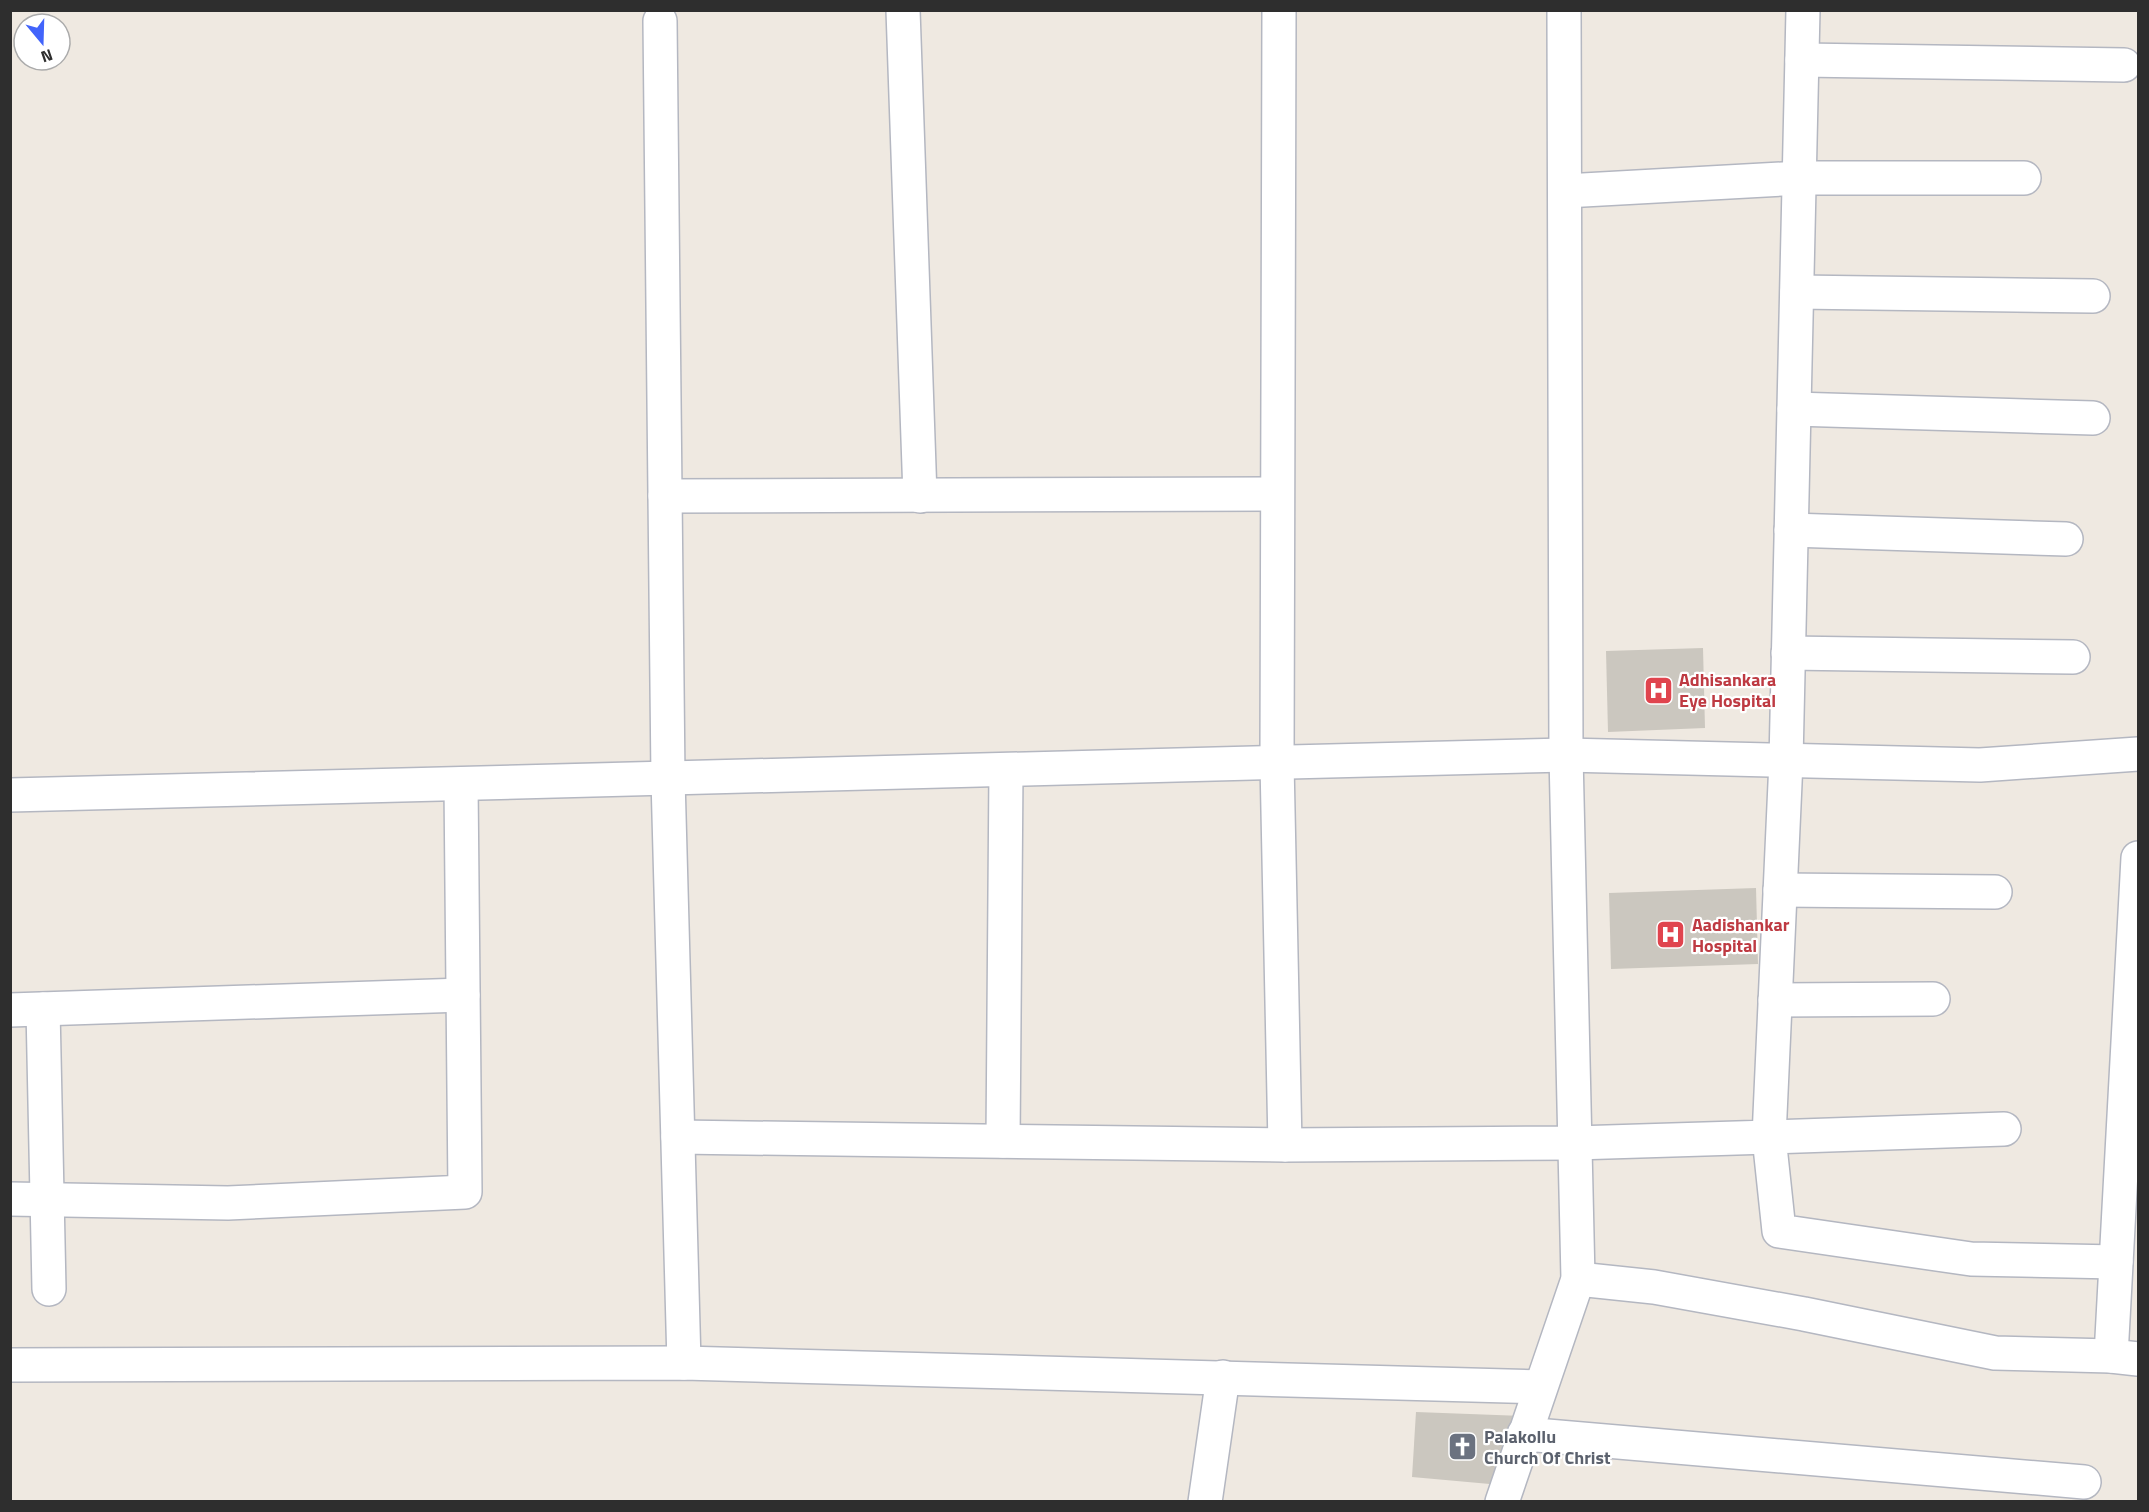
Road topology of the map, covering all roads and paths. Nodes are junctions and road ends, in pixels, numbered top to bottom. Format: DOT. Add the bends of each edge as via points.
graph roads {
  1 [pos="903,10"];
  2 [pos="1279,10"];
  3 [pos="1564,10"];
  4 [pos="1803,10"];
  5 [pos="660,21"];
  6 [pos="1802,60"];
  7 [pos="2124,65"];
  8 [pos="1800,178"];
  9 [pos="2024,178"];
  10 [pos="1565,191"];
  11 [pos="1797,292"];
  12 [pos="2093,296"];
  13 [pos="1794,409"];
  14 [pos="2093,418"];
  15 [pos="1277,494"];
  16 [pos="665,496"];
  17 [pos="920,496"];
  18 [pos="1791,530"];
  19 [pos="2066,539"];
  20 [pos="1788,653"];
  21 [pos="2073,657"];
  22 [pos="2139,754"];
  23 [pos="1566,755"];
  24 [pos="1786,760"];
  25 [pos="1277,763"];
  26 [pos="1006,770"];
  27 [pos="668,779"];
  28 [pos="461,784"];
  29 [pos="10,795"];
  30 [pos="2139,858"];
  31 [pos="1780,890"];
  32 [pos="1995,892"];
  33 [pos="463,994"];
  34 [pos="1933,999"];
  35 [pos="1775,1000"];
  36 [pos="43,1009"];
  37 [pos="10,1010"];
  38 [pos="2004,1129"];
  39 [pos="678,1137"];
  40 [pos="1769,1137"];
  41 [pos="1003,1141"];
  42 [pos="1575,1143"];
  43 [pos="1285,1145"];
  44 [pos="10,1199"];
  45 [pos="48,1199"];
  46 [pos="2116,1262"];
  47 [pos="1578,1279"];
  48 [pos="49,1289"];
  49 [pos="2125,1357"];
  50 [pos="684,1363"];
  51 [pos="10,1365"];
  52 [pos="1223,1377"];
  53 [pos="1540,1387"];
  54 [pos="1524,1434"];
  55 [pos="2084,1482"];
  56 [pos="1205,1502"];
  57 [pos="1502,1502"];
  1 -- 17 [label="street"];
  2 -- 15 [label="street"];
  3 -- 10 [label="street"];
  4 -- 6 [label="street"];
  5 -- 16 [label="street"];
  6 -- 7 [label="street"];
  6 -- 8 [label="street"];
  8 -- 9 [label="street"];
  8 -- 10 [label="street"];
  8 -- 11 [label="street"];
  10 -- 23 [label="street"];
  11 -- 12 [label="street"];
  11 -- 13 [label="street"];
  13 -- 14 [label="street"];
  13 -- 18 [label="street"];
  15 -- 17 [label="street"];
  15 -- 25 [label="street"];
  16 -- 17 [label="street"];
  16 -- 27 [label="street"];
  18 -- 19 [label="street"];
  18 -- 20 [label="street"];
  20 -- 21 [label="street"];
  20 -- 24 [label="street"];
  22 -- 24 [label="street" via="1980,765"];
  23 -- 24 [label="street"];
  23 -- 25 [label="street"];
  23 -- 42 [label="street"];
  24 -- 31 [label="street"];
  25 -- 26 [label="street"];
  25 -- 43 [label="street"];
  26 -- 27 [label="street"];
  26 -- 41 [label="street"];
  27 -- 28 [label="street"];
  27 -- 39 [label="street"];
  28 -- 29 [label="street"];
  28 -- 33 [label="street"];
  30 -- 46 [label="street"];
  31 -- 32 [label="street"];
  31 -- 35 [label="street"];
  33 -- 36 [label="street"];
  33 -- 45 [label="street" via="465,1192 228,1203"];
  34 -- 35 [label="street"];
  35 -- 40 [label="street"];
  36 -- 37 [label="street"];
  36 -- 45 [label="street"];
  38 -- 40 [label="street"];
  39 -- 41 [label="street"];
  39 -- 50 [label="street"];
  40 -- 42 [label="street"];
  40 -- 46 [label="street" via="1779,1231 1971,1259"];
  41 -- 43 [label="street"];
  42 -- 43 [label="street"];
  42 -- 47 [label="street"];
  44 -- 45 [label="street"];
  45 -- 48 [label="street"];
  46 -- 49 [label="street"];
  47 -- 49 [label="street" via="1654,1287 1995,1353"];
  47 -- 53 [label="street"];
  50 -- 51 [label="street"];
  50 -- 52 [label="street"];
  52 -- 53 [label="street"];
  52 -- 56 [label="street"];
  53 -- 54 [label="street"];
  54 -- 55 [label="street"];
  54 -- 57 [label="street"];
}
